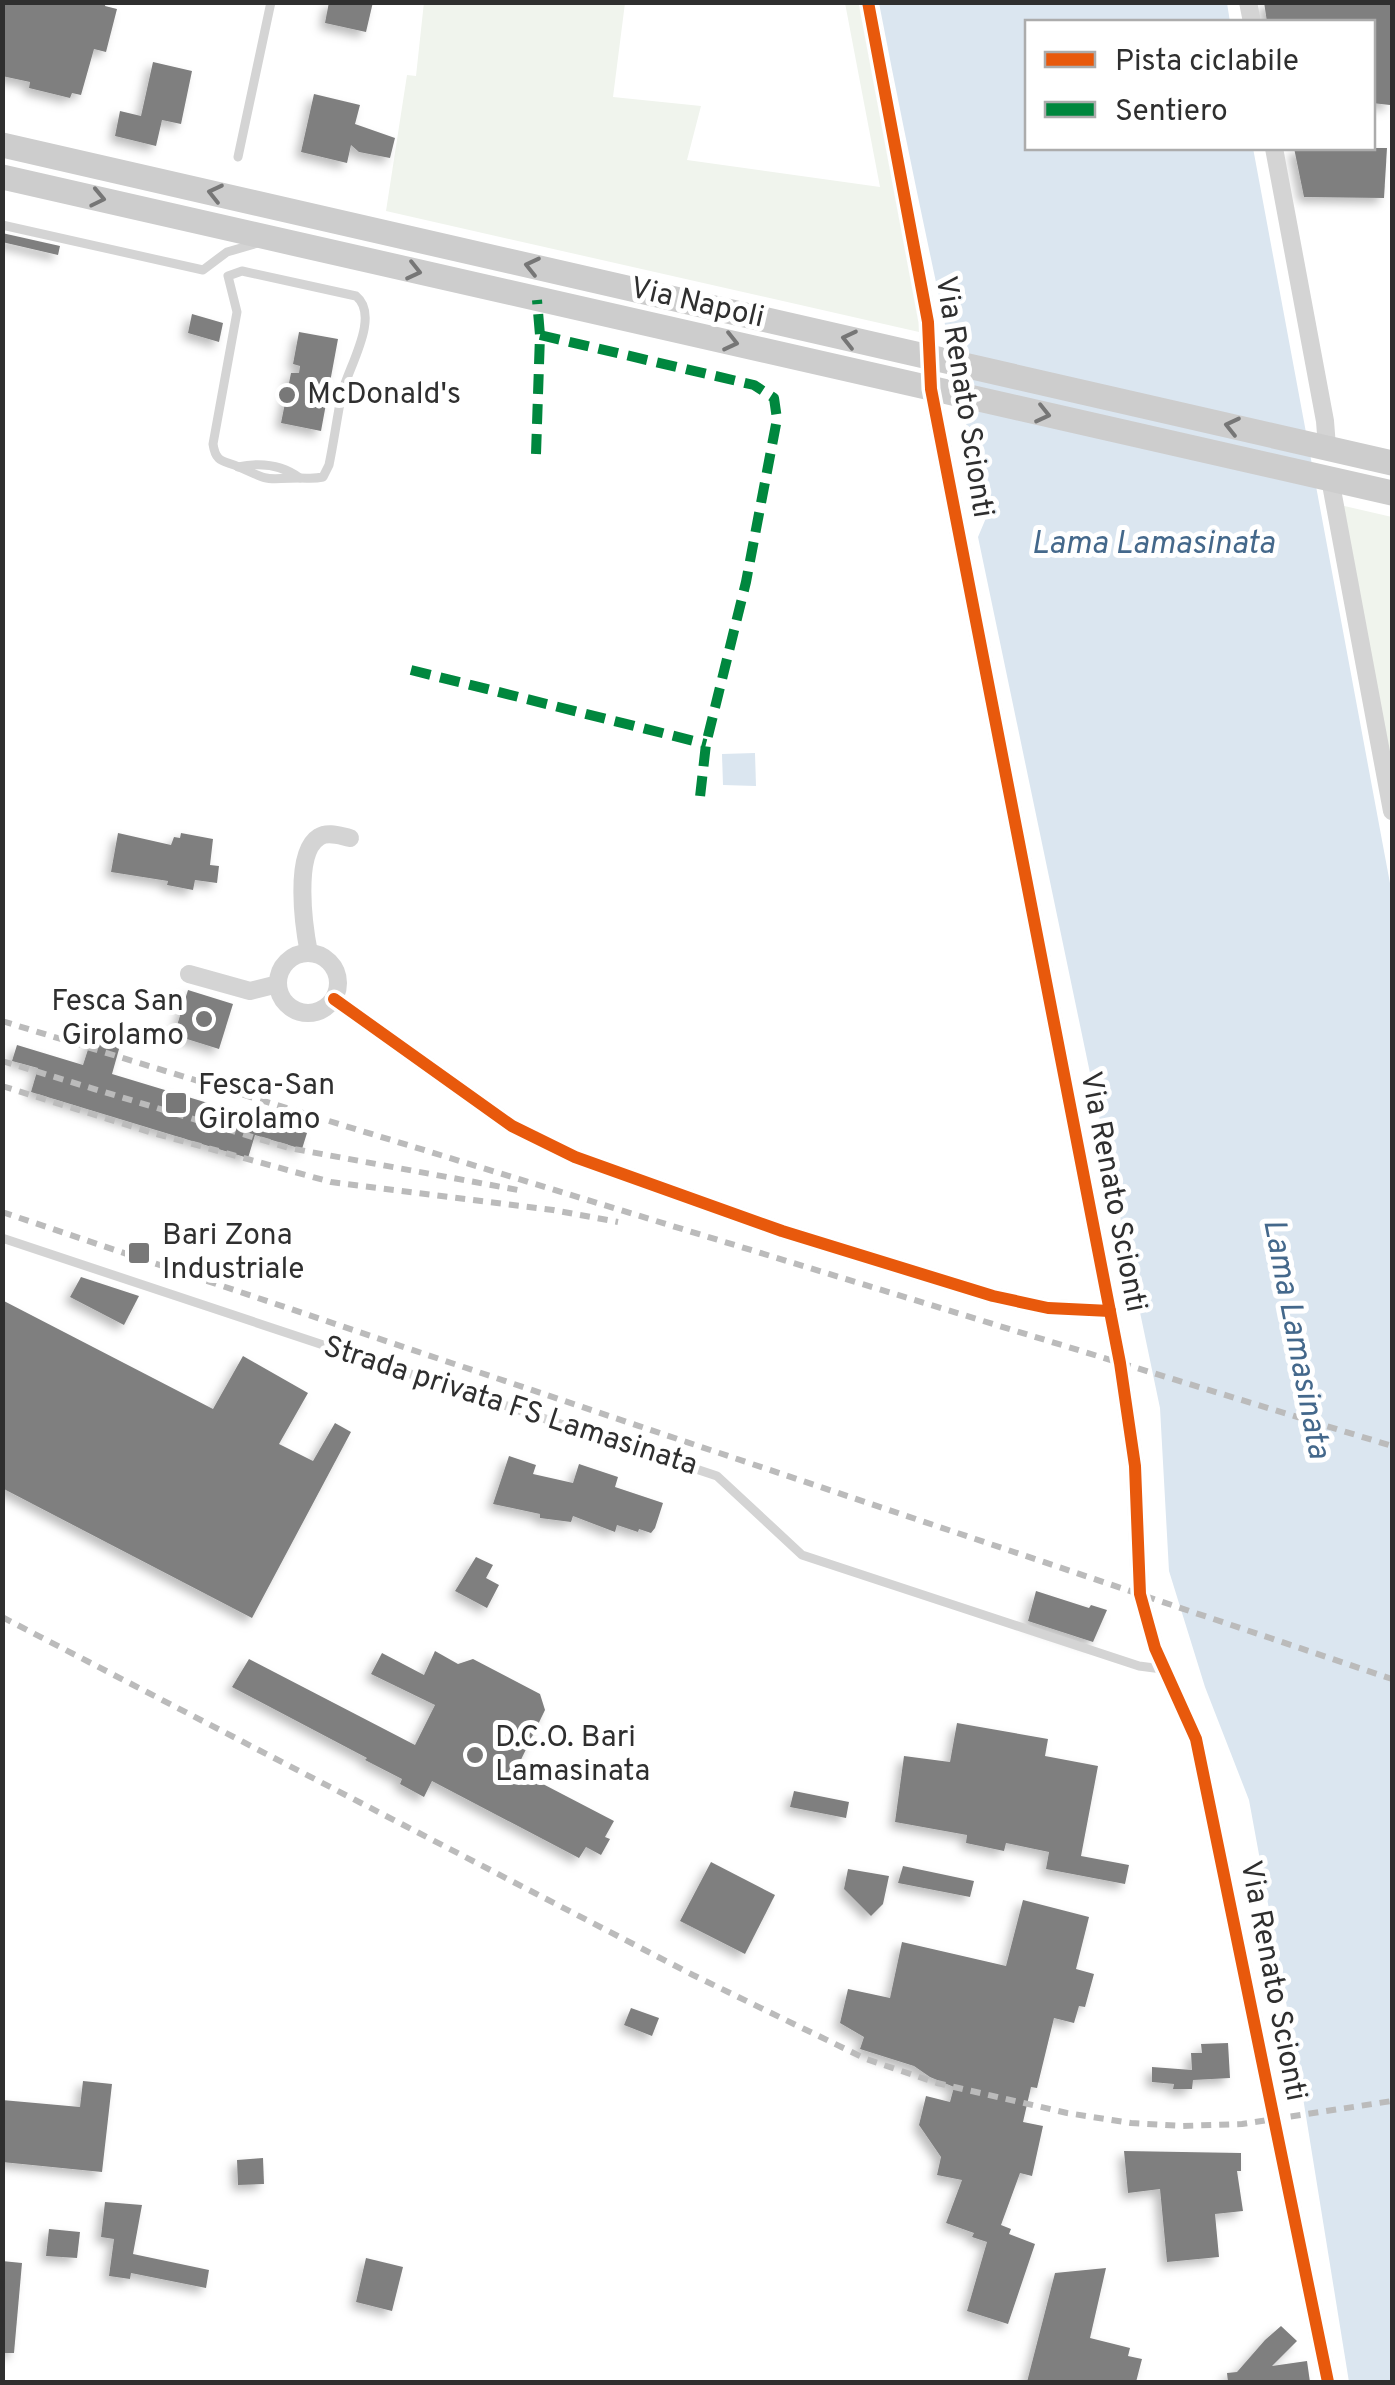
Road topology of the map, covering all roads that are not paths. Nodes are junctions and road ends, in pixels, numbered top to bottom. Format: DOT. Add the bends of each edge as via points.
graph roads {
  1 [pos="272,2"];
  2 [pos="868,2"];
  3 [pos="2,145"];
  4 [pos="1274,150"];
  5 [pos="238,157"];
  6 [pos="2,177"];
  7 [pos="2,225"];
  8 [pos="274,238"];
  9 [pos="936,359"];
  10 [pos="940,391"];
  11 [pos="1327,447"];
  12 [pos="1392,462"];
  13 [pos="238,466"];
  14 [pos="1330,478"];
  15 [pos="1392,493"];
  16 [pos="1392,811"];
  17 [pos="350,838"];
  18 [pos="309,953"];
  19 [pos="189,974"];
  20 [pos="278,984"];
  21 [pos="334,999"];
  22 [pos="2,1238"];
  23 [pos="1110,1310"];
  24 [pos="1165,1669"];
  25 [pos="1328,2382"];
  1 -- 5 [label="lane"];
  2 -- 9 [label="street, Via Renato Scionti"];
  9 -- 3 [label="main road, Via Napoli, one-way"];
  4 -- 11 [label="street"];
  6 -- 8 [label="main road, Via Napoli, one-way"];
  7 -- 8 [label="lane" via="203,270 227,252"];
  8 -- 10 [label="main road, Via Napoli, one-way"];
  9 -- 10 [label="street, Via Renato Scionti"];
  11 -- 9 [label="main road, Via Napoli, one-way"];
  10 -- 14 [label="main road, Via Napoli, one-way"];
  10 -- 23 [label="street, Via Renato Scionti"];
  11 -- 12 [label="main road, Via Napoli"];
  13 -- 13 [label="lane" via="221,463 213,444 237,312 228,276 242,272 356,296 366,310 361,344 323,477 275,481"];
  14 -- 15 [label="main road, Via Napoli"];
  14 -- 16 [label="street"];
  17 -- 18 [label="street" via="324,834 308,852 300,910"];
  18 -- 20 [label="street" via="284,966"];
  18 -- 21 [label="street" via="335,969"];
  19 -- 20 [label="street" via="250,991"];
  20 -- 21 [label="street" via="284,1001 299,1012 318,1012"];
  21 -- 23 [label="street" via="512,1126 575,1157 993,1296 1048,1308"];
  22 -- 24 [label="lane, Strada privata FS Lamasinata" via="717,1476 802,1555"];
  23 -- 24 [label="street, Via Renato Scionti" via="1135,1466 1140,1594"];
  24 -- 25 [label="street, Via Renato Scionti" via="1196,1739 1215,1820"];
}
